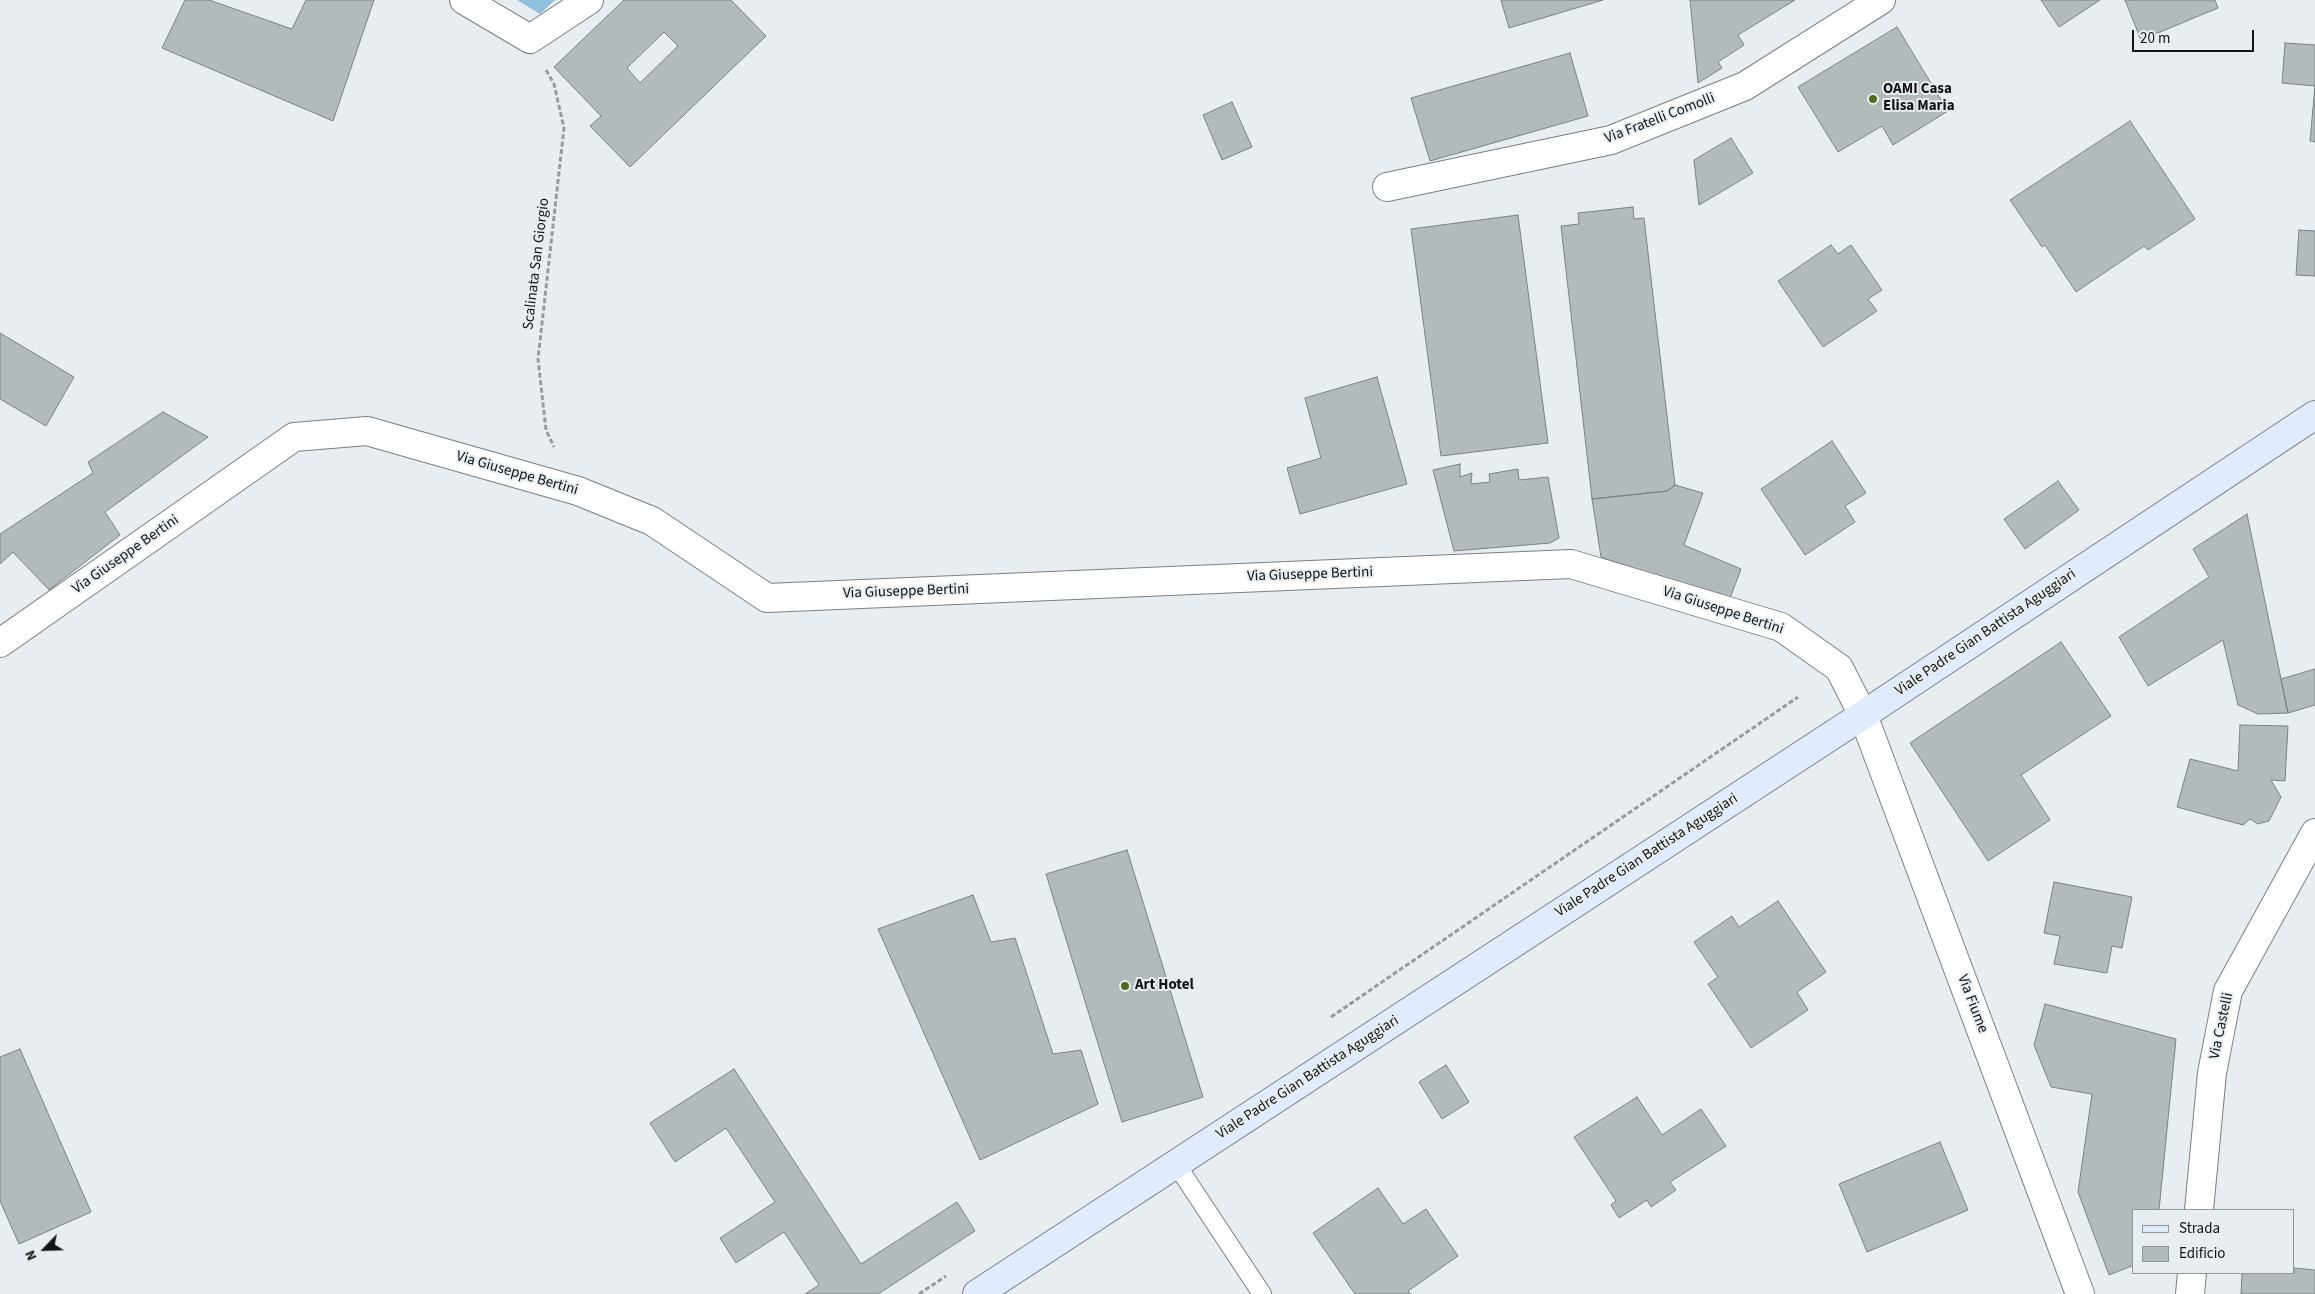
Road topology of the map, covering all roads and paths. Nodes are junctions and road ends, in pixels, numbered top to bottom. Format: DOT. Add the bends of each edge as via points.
graph roads {
  1 [pos="464,0"];
  2 [pos="589,0"];
  3 [pos="1881,0"];
  4 [pos="530,39"];
  5 [pos="1387,186"];
  6 [pos="2315,415"];
  7 [pos="578,491"];
  8 [pos="0,643"];
  9 [pos="1798,697"];
  10 [pos="1863,715"];
  11 [pos="2315,833"];
  12 [pos="1322,1023"];
  13 [pos="1176,1164"];
  14 [pos="2198,1209"];
  15 [pos="951,1273"];
  16 [pos="2192,1274"];
  17 [pos="918,1294"];
  18 [pos="977,1294"];
  19 [pos="1262,1294"];
  20 [pos="2080,1294"];
  21 [pos="2190,1294"];
  1 -- 4 [label="street"];
  2 -- 4 [label="street"];
  3 -- 5 [label="street, Via Fratelli Comolli" via="1744,86 1611,140"];
  4 -- 7 [label="path, Scalinata San Giorgio" via="554,84 564,128 538,359 546,430"];
  6 -- 10 [label="main road, Viale Padre Gian Battista Aguggiari"];
  7 -- 8 [label="street, Via Giuseppe Bertini" via="367,432 294,437"];
  7 -- 10 [label="street, Via Giuseppe Bertini" via="652,521 767,598 1571,564 1781,627 1839,668"];
  9 -- 12 [label="path"];
  10 -- 13 [label="main road, Viale Padre Gian Battista Aguggiari"];
  10 -- 20 [label="street, Via Fiume"];
  11 -- 14 [label="street, Via Castelli" via="2228,991 2212,1073"];
  13 -- 18 [label="main road, Viale Padre Gian Battista Aguggiari"];
  13 -- 19 [label="lane"];
  15 -- 17 [label="path"];
  16 -- 21 [label="street"];
}
